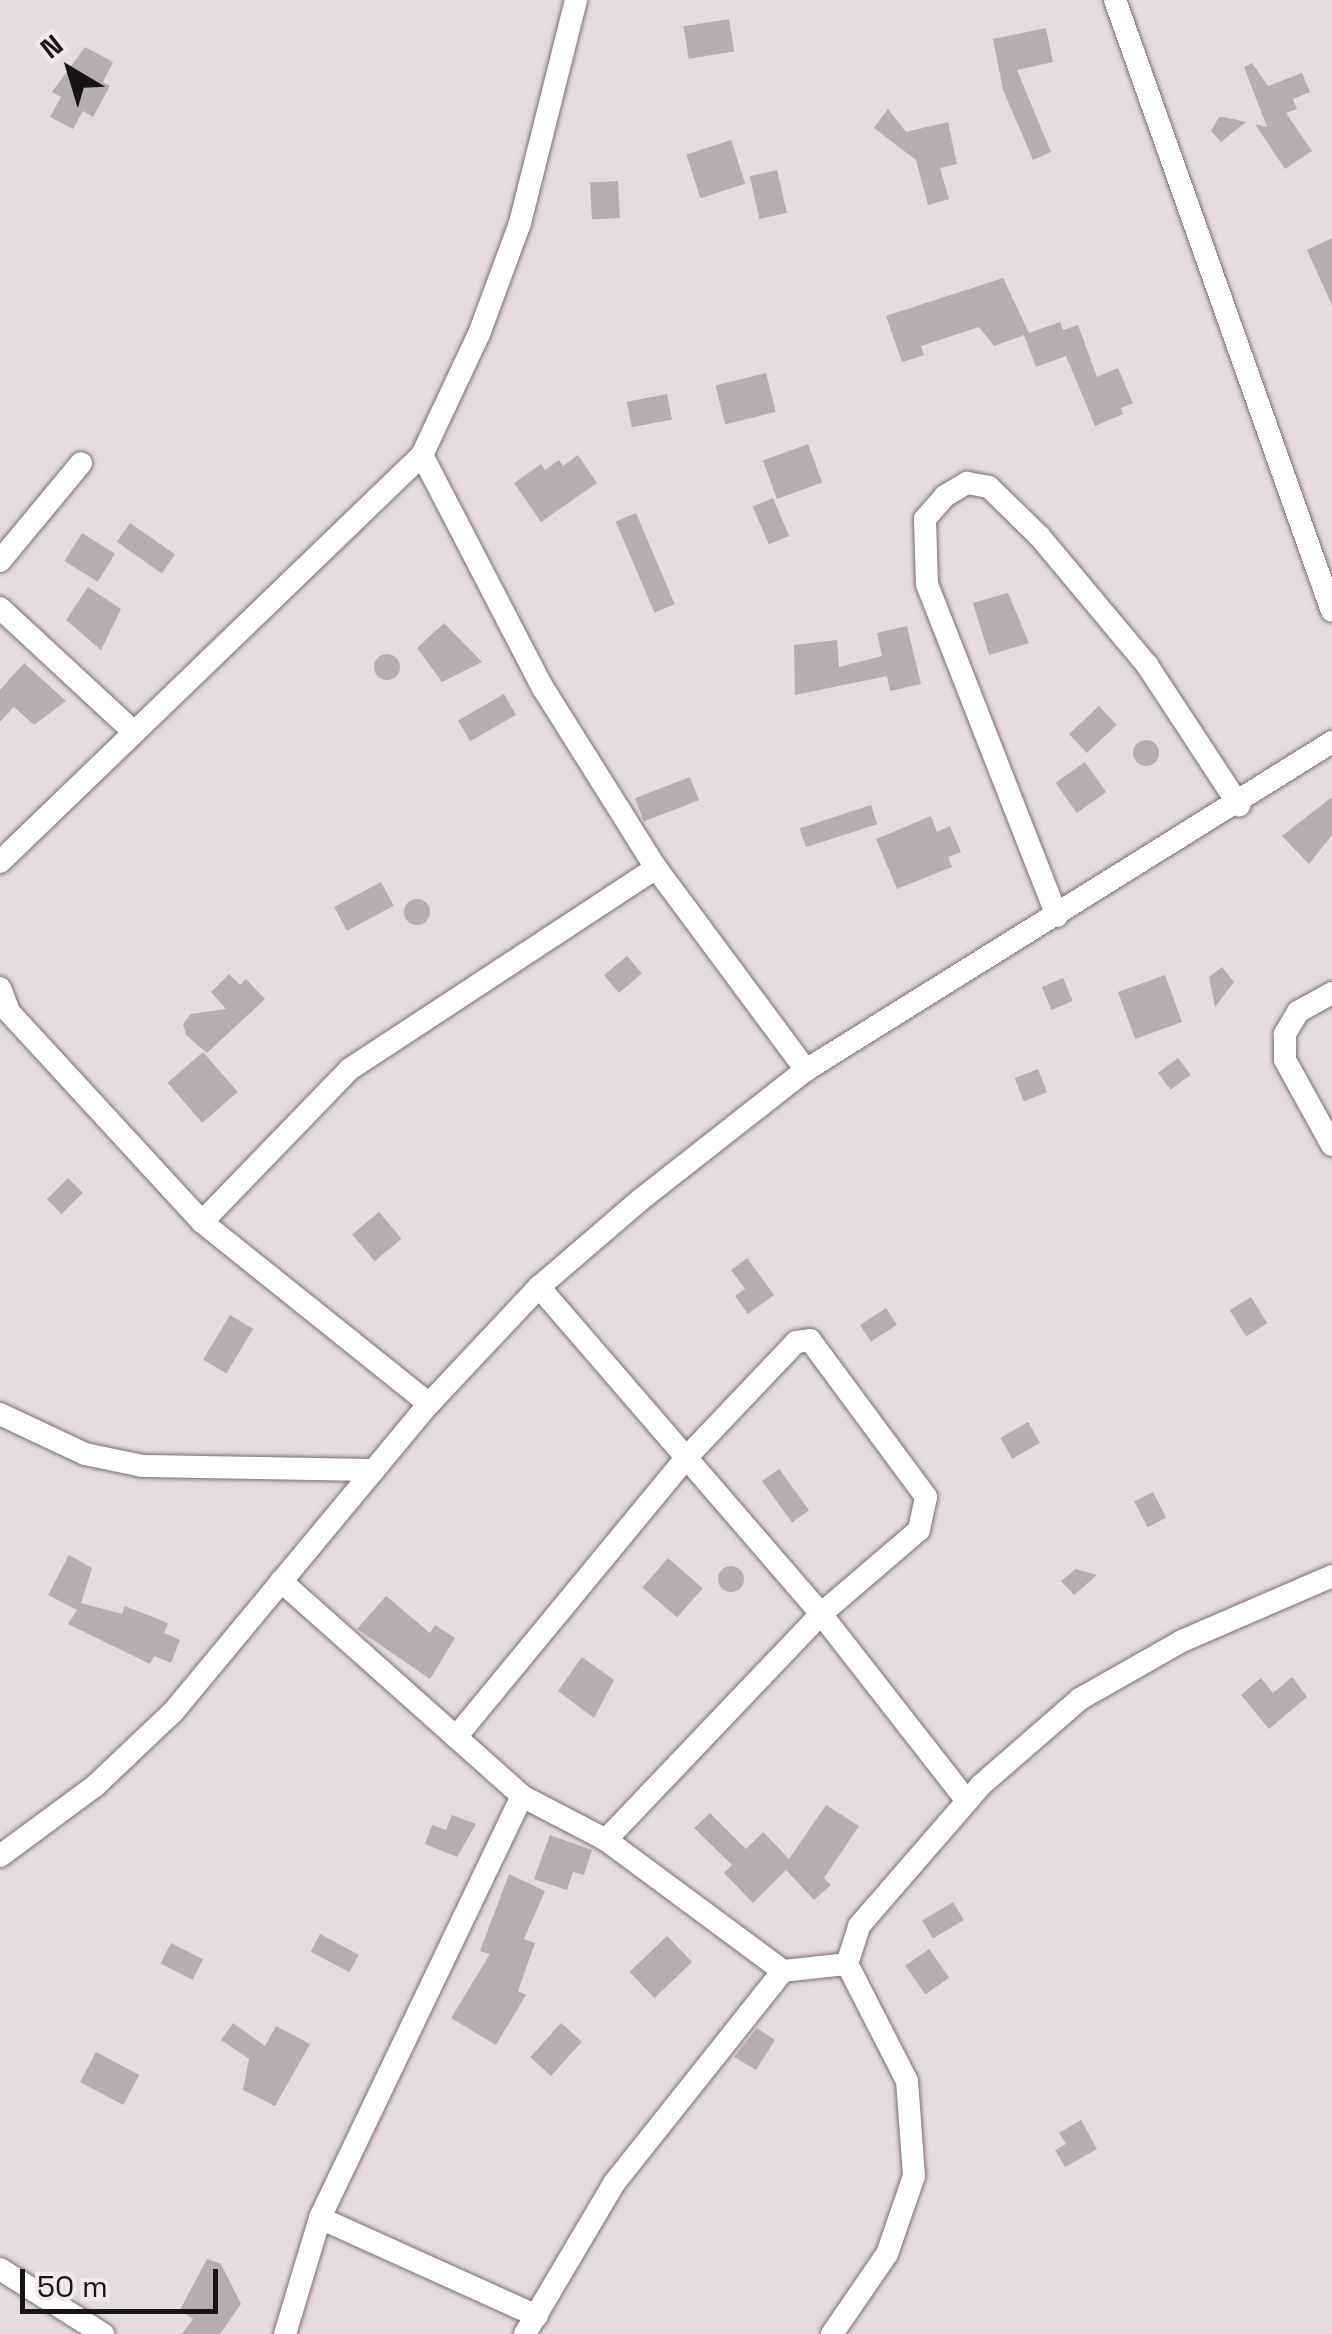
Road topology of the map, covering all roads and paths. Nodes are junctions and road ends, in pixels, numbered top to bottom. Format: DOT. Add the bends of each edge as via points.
graph roads {
  1 [pos="576,0"];
  2 [pos="1115,0"];
  3 [pos="422,455"];
  4 [pos="80,462"];
  5 [pos="0,561"];
  6 [pos="0,608"];
  7 [pos="1332,611"];
  8 [pos="134,732"];
  9 [pos="1332,742"];
  10 [pos="1239,804"];
  11 [pos="0,862"];
  12 [pos="656,868"];
  13 [pos="1058,916"];
  14 [pos="0,988"];
  15 [pos="1332,993"];
  16 [pos="4,1009"];
  17 [pos="806,1070"];
  18 [pos="1332,1145"];
  19 [pos="202,1222"];
  20 [pos="538,1287"];
  21 [pos="429,1404"];
  22 [pos="0,1414"];
  23 [pos="686,1459"];
  24 [pos="374,1470"];
  25 [pos="1332,1576"];
  26 [pos="281,1581"];
  27 [pos="822,1614"];
  28 [pos="456,1737"];
  29 [pos="522,1796"];
  30 [pos="966,1801"];
  31 [pos="606,1840"];
  32 [pos="0,1856"];
  33 [pos="847,1964"];
  34 [pos="783,1971"];
  35 [pos="320,2218"];
  36 [pos="0,2269"];
  37 [pos="531,2325"];
  38 [pos="103,2334"];
  39 [pos="285,2334"];
  40 [pos="832,2334"];
  1 -- 3 [label="street" via="520,223 479,334"];
  2 -- 7 [label="street"];
  3 -- 8 [label="street"];
  3 -- 12 [label="street" via="543,688"];
  4 -- 5 [label="street"];
  6 -- 8 [label="street"];
  8 -- 11 [label="street"];
  9 -- 10 [label="street"];
  10 -- 13 [label="street"];
  10 -- 13 [label="street" via="1146,665 1040,536 989,487 967,484 945,496 925,519 927,584"];
  12 -- 17 [label="street"];
  12 -- 19 [label="street" via="350,1069"];
  13 -- 17 [label="street"];
  14 -- 16 [label="street"];
  15 -- 18 [label="street" via="1298,1012 1285,1034 1285,1060"];
  16 -- 19 [label="street"];
  17 -- 20 [label="street"];
  19 -- 21 [label="street"];
  20 -- 21 [label="street"];
  20 -- 23 [label="street"];
  21 -- 24 [label="street"];
  22 -- 24 [label="street" via="85,1454 143,1466"];
  23 -- 27 [label="street"];
  23 -- 27 [label="street" via="796,1342 810,1340 926,1498 920,1530"];
  23 -- 28 [label="street"];
  24 -- 26 [label="street"];
  25 -- 30 [label="street" via="1182,1641 1080,1699"];
  26 -- 28 [label="street"];
  26 -- 32 [label="street" via="173,1712 95,1786"];
  27 -- 30 [label="street"];
  27 -- 31 [label="street"];
  28 -- 29 [label="street"];
  29 -- 31 [label="street"];
  29 -- 35 [label="street"];
  30 -- 33 [label="street" via="859,1926"];
  31 -- 34 [label="street"];
  33 -- 34 [label="street"];
  33 -- 40 [label="street" via="906,2082 914,2176 887,2254"];
  34 -- 37 [label="street" via="615,2182"];
  35 -- 37 [label="street"];
  35 -- 39 [label="street"];
  36 -- 38 [label="street"];
}
